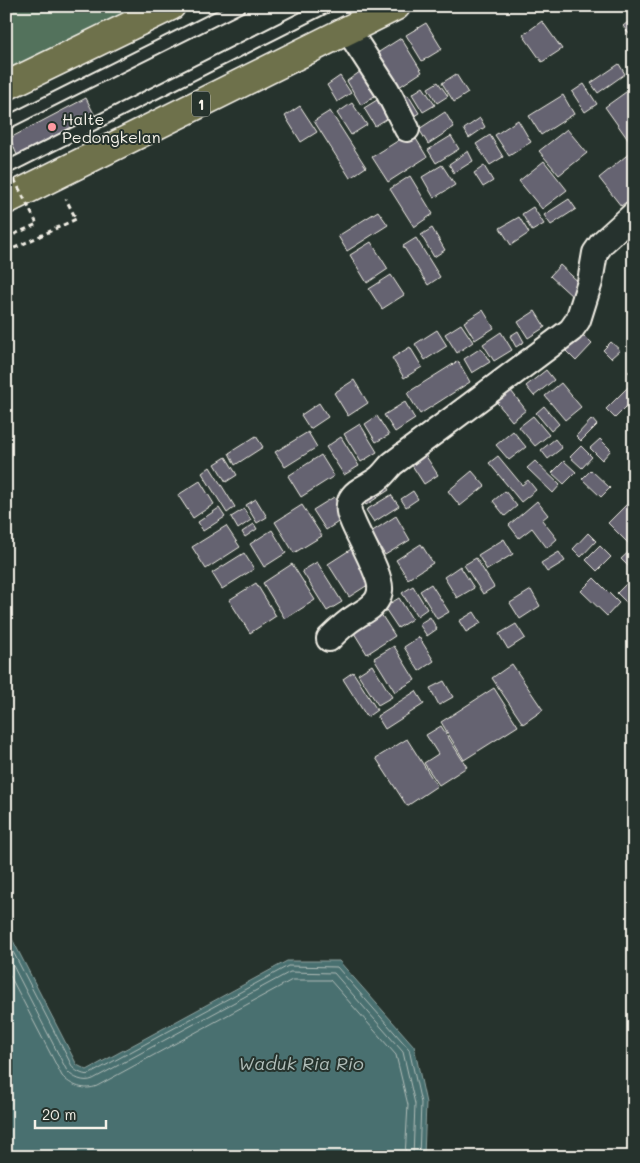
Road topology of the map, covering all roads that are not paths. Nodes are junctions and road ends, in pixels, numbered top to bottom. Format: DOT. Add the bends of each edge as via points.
graph roads {
  1 [pos="171,6"];
  2 [pos="240,6"];
  3 [pos="327,6"];
  4 [pos="396,6"];
  5 [pos="348,30"];
  6 [pos="6,86"];
  7 [pos="6,123"];
  8 [pos="407,129"];
  9 [pos="6,168"];
  10 [pos="6,200"];
  11 [pos="634,214"];
  12 [pos="329,639"];
  1 -- 6 [label="highway"];
  2 -- 7 [label="lane"];
  3 -- 9 [label="lane"];
  4 -- 5 [label="highway, 1"];
  5 -- 8 [label="street" via="387,90"];
  5 -- 10 [label="highway, 1"];
  11 -- 12 [label="street" via="595,253 590,282 578,320 571,330 354,495 348,510 376,572 380,590 370,609"];
}
